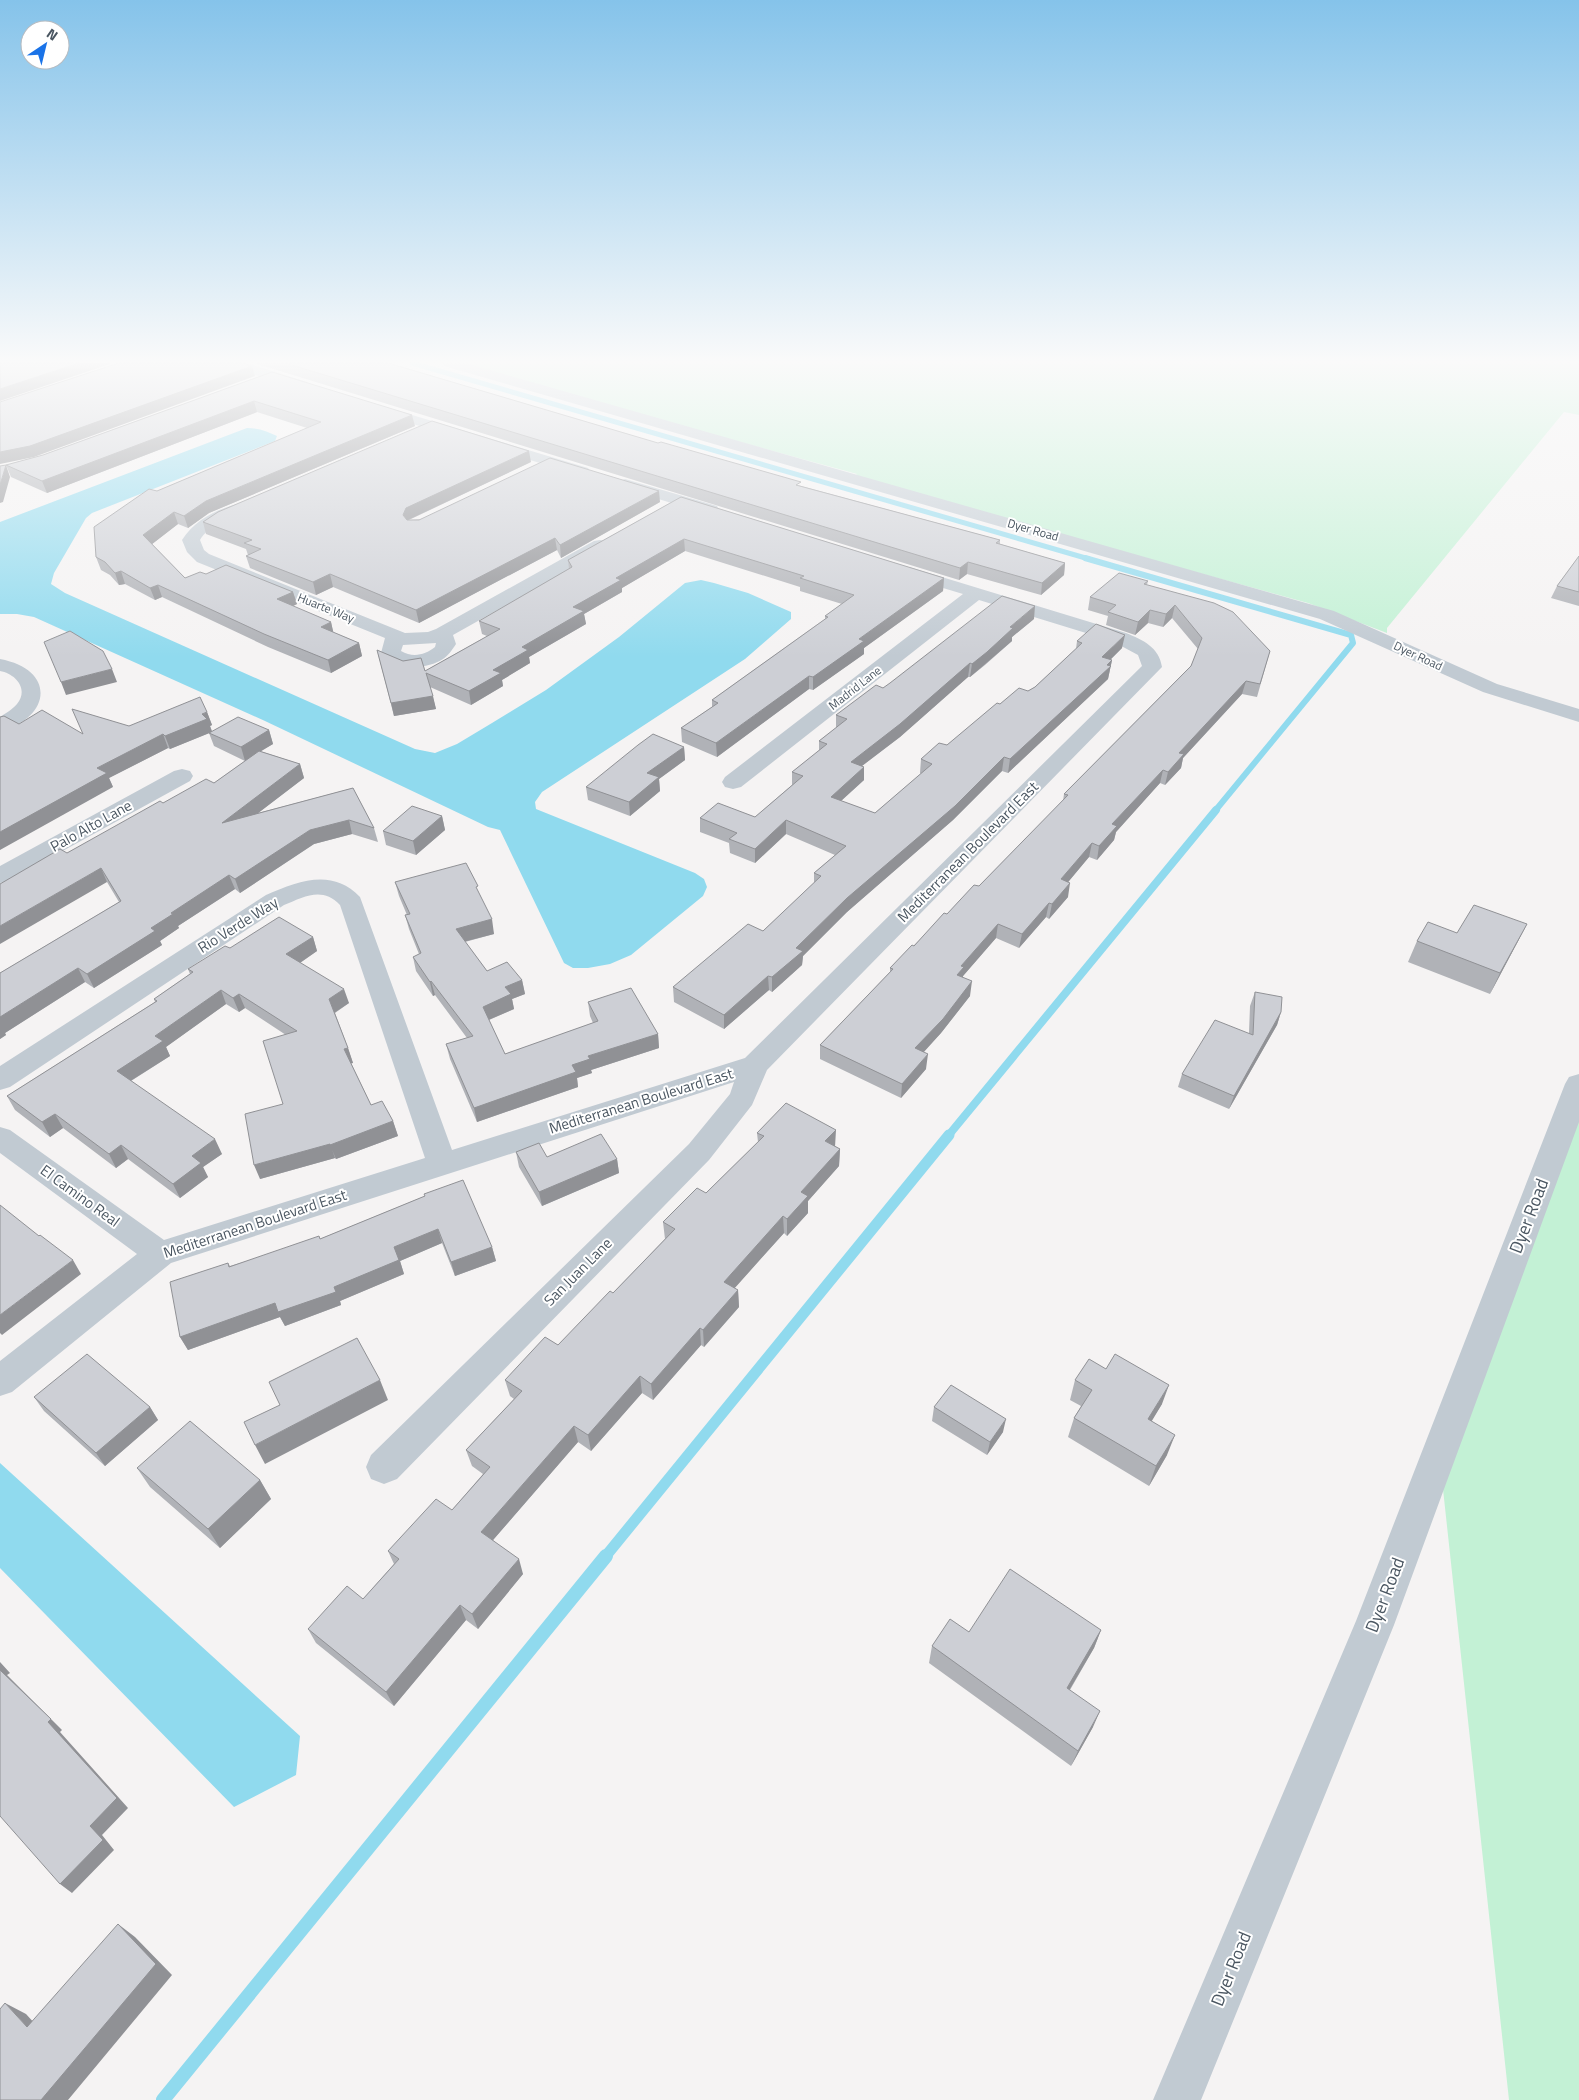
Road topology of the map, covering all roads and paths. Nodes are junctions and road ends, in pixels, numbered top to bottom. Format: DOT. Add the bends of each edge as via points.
graph roads {
  1 [pos="550,461"];
  2 [pos="790,461"];
  3 [pos="532,469"];
  4 [pos="679,501"];
  5 [pos="250,503"];
  6 [pos="662,510"];
  7 [pos="726,515"];
  8 [pos="612,539"];
  9 [pos="892,567"];
  10 [pos="976,592"];
  11 [pos="0,666"];
  12 [pos="1579,716"];
  13 [pos="0,725"];
  14 [pos="182,776"];
  15 [pos="733,782"];
  16 [pos="0,876"];
  17 [pos="755,1065"];
  18 [pos="0,1080"];
  19 [pos="1579,1084"];
  20 [pos="0,1138"];
  21 [pos="442,1163"];
  22 [pos="160,1254"];
  23 [pos="0,1381"];
  24 [pos="384,1467"];
  25 [pos="1177,2100"];
  1 -- 3 [label="street"];
  1 -- 4 [label="street"];
  2 -- 12 [label="street, Dyer Road" via="1327,615 1490,688"];
  4 -- 6 [label="street"];
  4 -- 7 [label="street"];
  5 -- 8 [label="street, Huarte Way" via="214,519 195,532 191,540 196,552 203,558 395,636 391,652 405,661 436,655 446,644 443,633"];
  9 -- 10 [label="street"];
  10 -- 15 [label="street, Madrid Lane"];
  10 -- 17 [label="street, Mediterranean Boulevard East" via="1138,645 1152,659 1152,667"];
  11 -- 13 [label="street" via="20,670 30,682 31,698 23,710"];
  14 -- 16 [label="street, Palo Alto Lane"];
  17 -- 21 [label="street, Mediterranean Boulevard East"];
  17 -- 24 [label="street, San Juan Lane" via="742,1098 699,1152"];
  18 -- 21 [label="street, Rio Verde Way" via="275,900 301,889 344,882"];
  19 -- 25 [label="street, Dyer Road" via="1374,1625"];
  20 -- 22 [label="street, El Camino Real"];
  21 -- 22 [label="street, Mediterranean Boulevard East"];
  22 -- 23 [label="street, Mediterranean Boulevard East"];
}
